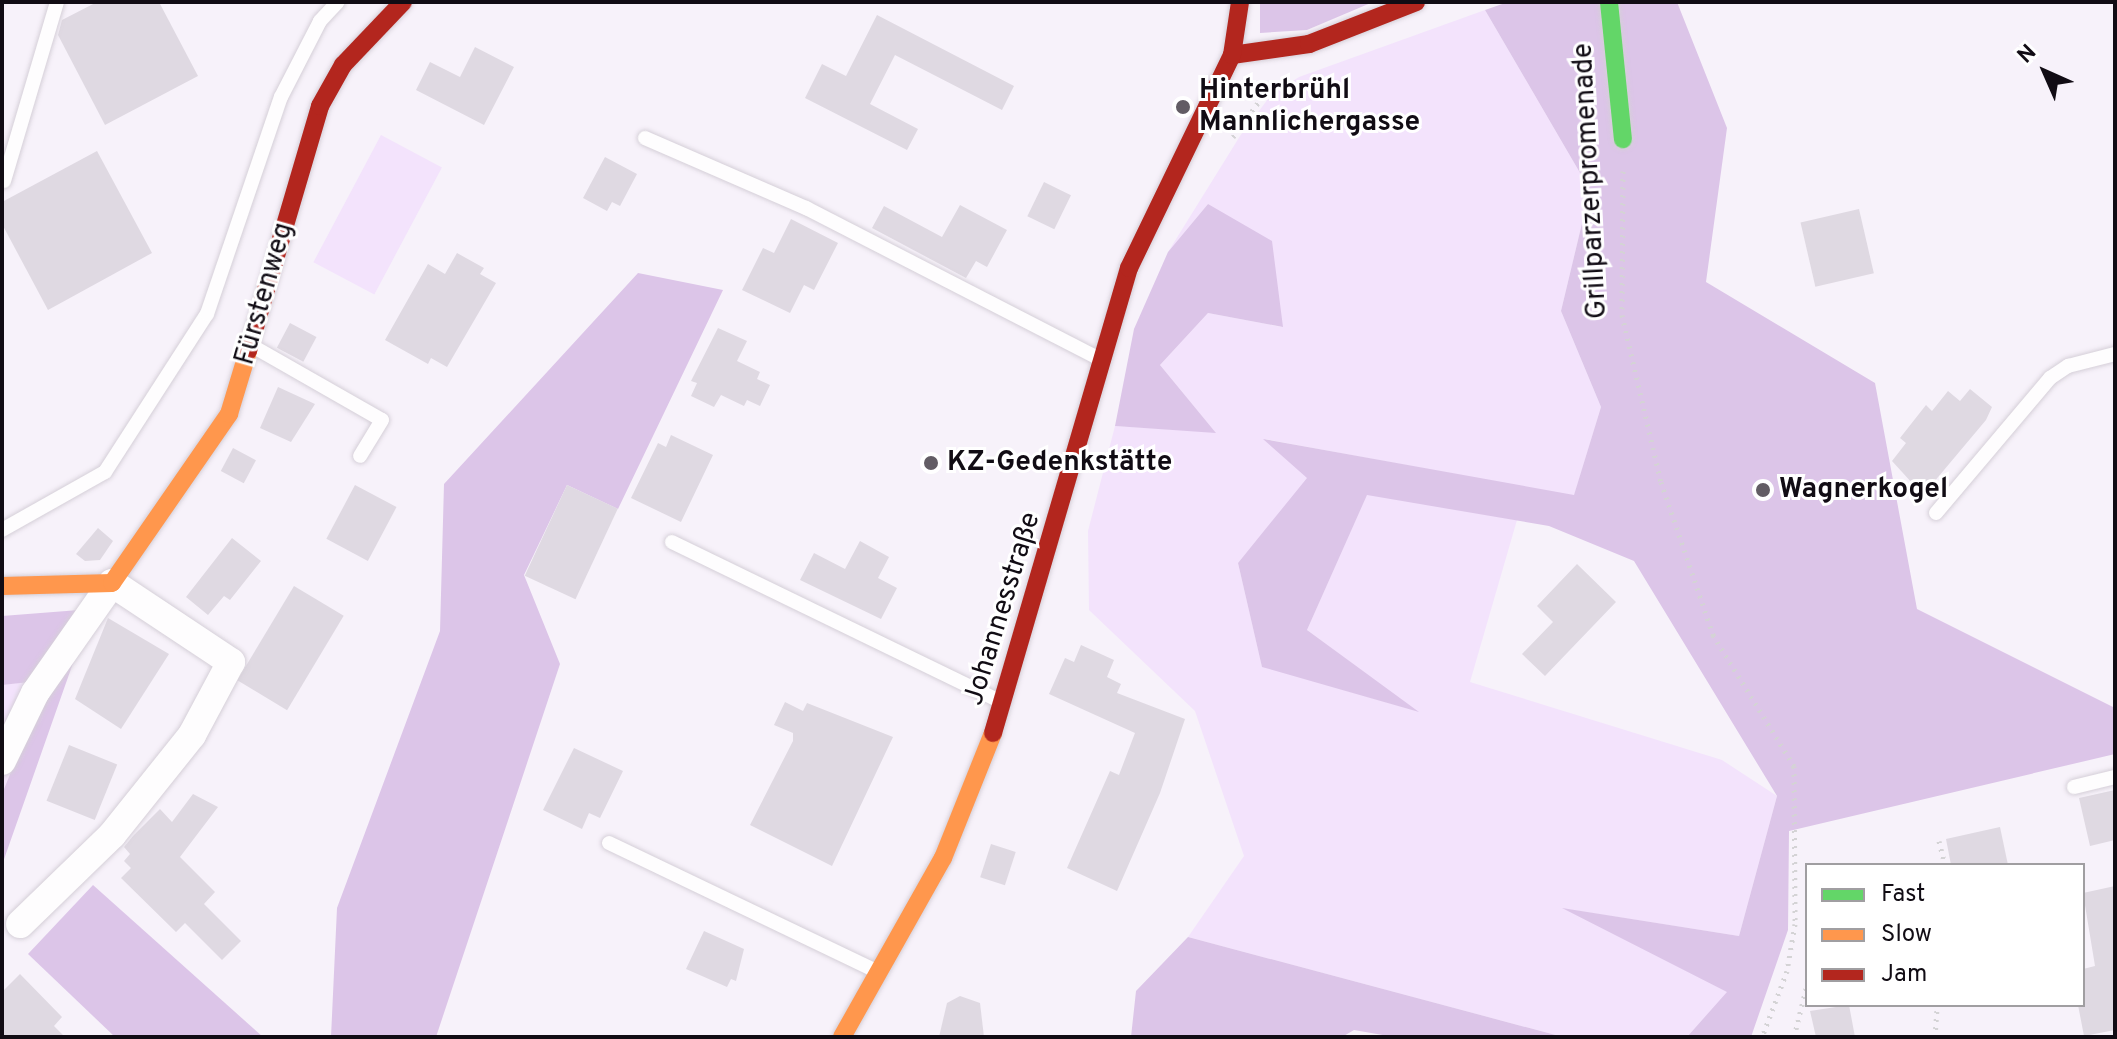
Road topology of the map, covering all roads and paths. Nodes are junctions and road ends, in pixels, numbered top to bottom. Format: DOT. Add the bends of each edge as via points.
graph roads {
  1 [pos="57,2"];
  2 [pos="338,2"];
  3 [pos="403,2"];
  4 [pos="1240,2"];
  5 [pos="1416,2"];
  6 [pos="1609,2"];
  7 [pos="1232,55"];
  8 [pos="645,138"];
  9 [pos="1623,139"];
  10 [pos="4,181"];
  11 [pos="250,345"];
  12 [pos="2115,354"];
  13 [pos="1102,360"];
  14 [pos="360,456"];
  15 [pos="1011,462"];
  16 [pos="1038,465"];
  17 [pos="1936,513"];
  18 [pos="2,530"];
  19 [pos="672,542"];
  20 [pos="112,583"];
  21 [pos="2,586"];
  22 [pos="1004,703"];
  23 [pos="2,761"];
  24 [pos="2115,777"];
  25 [pos="2074,787"];
  26 [pos="1939,841"];
  27 [pos="609,843"];
  28 [pos="1944,863"];
  29 [pos="20,924"];
  30 [pos="880,973"];
  31 [pos="1805,993"];
  32 [pos="1937,1007"];
  33 [pos="842,1037"];
  34 [pos="1762,1037"];
  35 [pos="1794,1037"];
  36 [pos="1935,1037"];
  1 -- 10 [label="lane"];
  2 -- 18 [label="lane" via="320,21 281,97 207,314 105,472"];
  3 -- 11 [label="main road, Fürstenweg" via="343,65 320,106"];
  4 -- 7 [label="main road, Johannesstraße"];
  5 -- 7 [label="main road" via="1309,44"];
  6 -- 9 [label="main road, Grillparzerpromenade"];
  7 -- 13 [label="main road, Johannesstraße" via="1129,268"];
  8 -- 13 [label="lane" via="806,208"];
  9 -- 34 [label="path, Grillparzerpromenade" via="1622,315 1661,482 1713,635 1794,766 1795,924 1787,971"];
  11 -- 14 [label="lane" via="382,420"];
  11 -- 20 [label="main road, Fürstenweg" via="229,414"];
  12 -- 17 [label="lane" via="2068,366 2050,378"];
  13 -- 22 [label="main road, Johannesstraße"];
  15 -- 16 [label="path"];
  19 -- 22 [label="lane"];
  20 -- 21 [label="main road"];
  20 -- 23 [label="street, Fürstenweg" via="35,693"];
  20 -- 29 [label="street" via="231,662 192,735 112,835"];
  22 -- 30 [label="main road, Johannesstraße" via="943,858"];
  24 -- 25 [label="lane"];
  26 -- 28 [label="path"];
  27 -- 30 [label="lane"];
  30 -- 33 [label="main road, Johannesstraße"];
  31 -- 35 [label="path"];
  32 -- 36 [label="path"];
}
